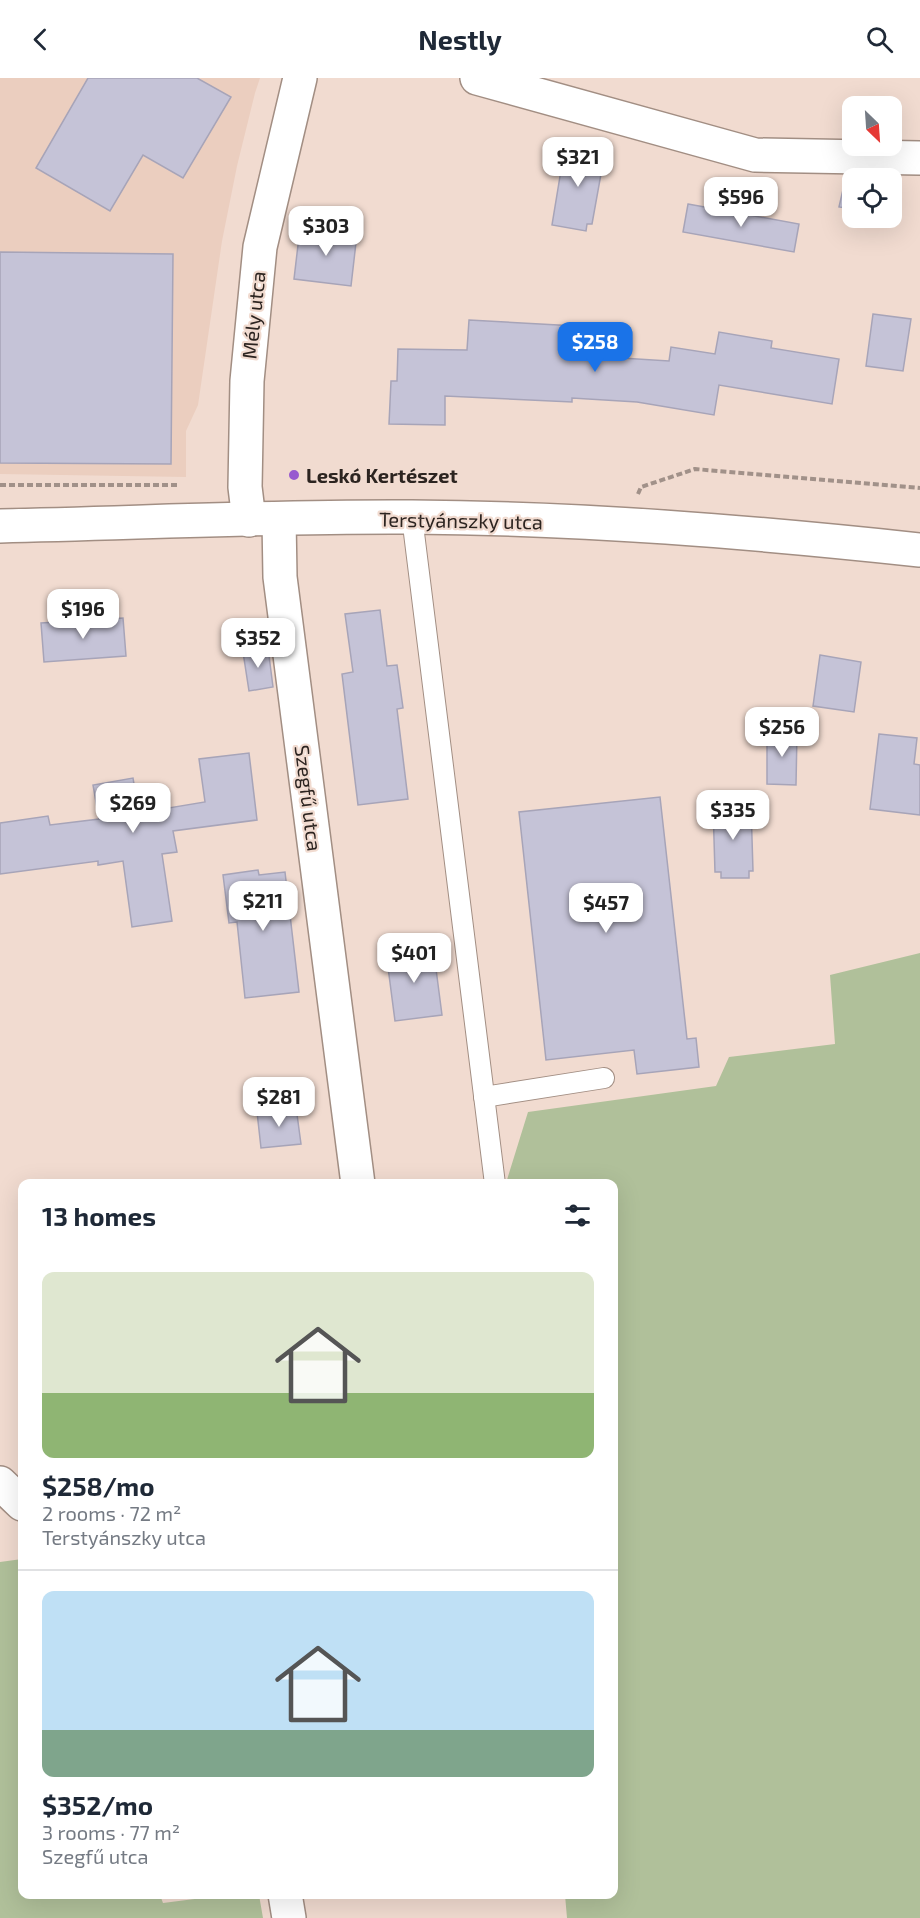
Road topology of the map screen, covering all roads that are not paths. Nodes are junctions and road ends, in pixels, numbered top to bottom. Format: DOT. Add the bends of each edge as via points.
graph roads {
  1 [pos="300,78"];
  2 [pos="477,78"];
  3 [pos="920,158"];
  4 [pos="412,517"];
  5 [pos="264,520"];
  6 [pos="0,526"];
  7 [pos="920,550"];
  8 [pos="604,1078"];
  9 [pos="484,1097"];
  10 [pos="357,1179"];
  11 [pos="494,1179"];
  12 [pos="0,1483"];
  13 [pos="18,1500"];
  14 [pos="286,1899"];
  15 [pos="289,1918"];
  1 -- 5 [label="street, Mély utca" via="260,247 247,381 245,487"];
  2 -- 3 [label="street" via="755,155"];
  4 -- 5 [label="street, Terstyánszky utca"];
  4 -- 7 [label="street, Terstyánszky utca" via="721,530"];
  4 -- 9 [label="lane"];
  5 -- 6 [label="street, Terstyánszky utca"];
  5 -- 10 [label="street, Szegfű utca" via="280,577"];
  8 -- 9 [label="lane"];
  9 -- 11 [label="lane"];
  12 -- 13 [label="street"];
  14 -- 15 [label="street"];
}
